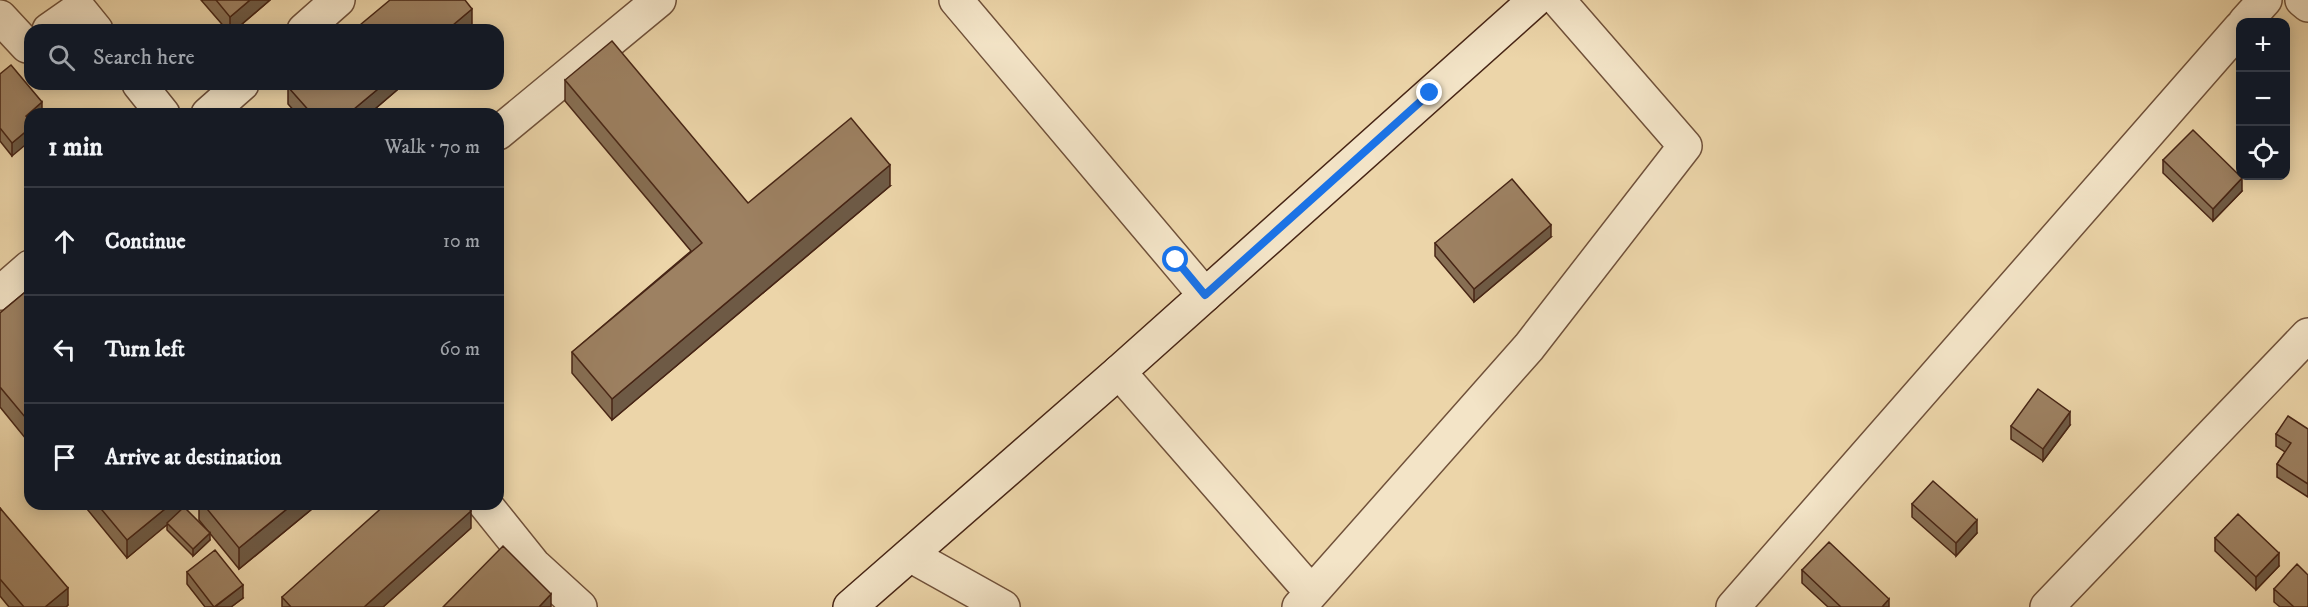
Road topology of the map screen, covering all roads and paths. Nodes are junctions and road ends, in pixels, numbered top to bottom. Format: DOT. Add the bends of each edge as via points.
graph roads {
  1 [pos="338,0"];
  2 [pos="659,0"];
  3 [pos="956,0"];
  4 [pos="1534,0"];
  5 [pos="1558,0"];
  6 [pos="2265,0"];
  7 [pos="2302,0"];
  8 [pos="2308,5"];
  9 [pos="0,16"];
  10 [pos="2249,18"];
  11 [pos="58,24"];
  12 [pos="91,24"];
  13 [pos="311,24"];
  14 [pos="2236,34"];
  15 [pos="24,43"];
  16 [pos="144,90"];
  17 [pos="235,90"];
  18 [pos="158,108"];
  19 [pos="215,108"];
  20 [pos="504,128"];
  21 [pos="24,272"];
  22 [pos="0,293"];
  23 [pos="1205,295"];
  24 [pos="2308,335"];
  25 [pos="1119,372"];
  26 [pos="490,510"];
  27 [pos="910,555"];
  28 [pos="962,598"];
  29 [pos="1305,599"];
  30 [pos="580,607"];
  31 [pos="850,607"];
  32 [pos="1003,607"];
  33 [pos="1732,607"];
  34 [pos="2047,607"];
  1 -- 13 [label="street"];
  2 -- 20 [label="street"];
  3 -- 23 [label="street"];
  4 -- 23 [label="street"];
  5 -- 29 [label="street" via="1685,146 1529,347"];
  6 -- 10 [label="street"];
  7 -- 8 [label="street"];
  9 -- 15 [label="street"];
  11 -- 12 [label="street" via="79,9"];
  14 -- 33 [label="street"];
  16 -- 18 [label="street"];
  17 -- 19 [label="street"];
  21 -- 22 [label="street"];
  23 -- 25 [label="street"];
  24 -- 34 [label="street"];
  25 -- 27 [label="street"];
  25 -- 29 [label="street"];
  26 -- 30 [label="street" via="534,565"];
  27 -- 28 [label="street"];
  27 -- 31 [label="street"];
  28 -- 32 [label="street"];
}
